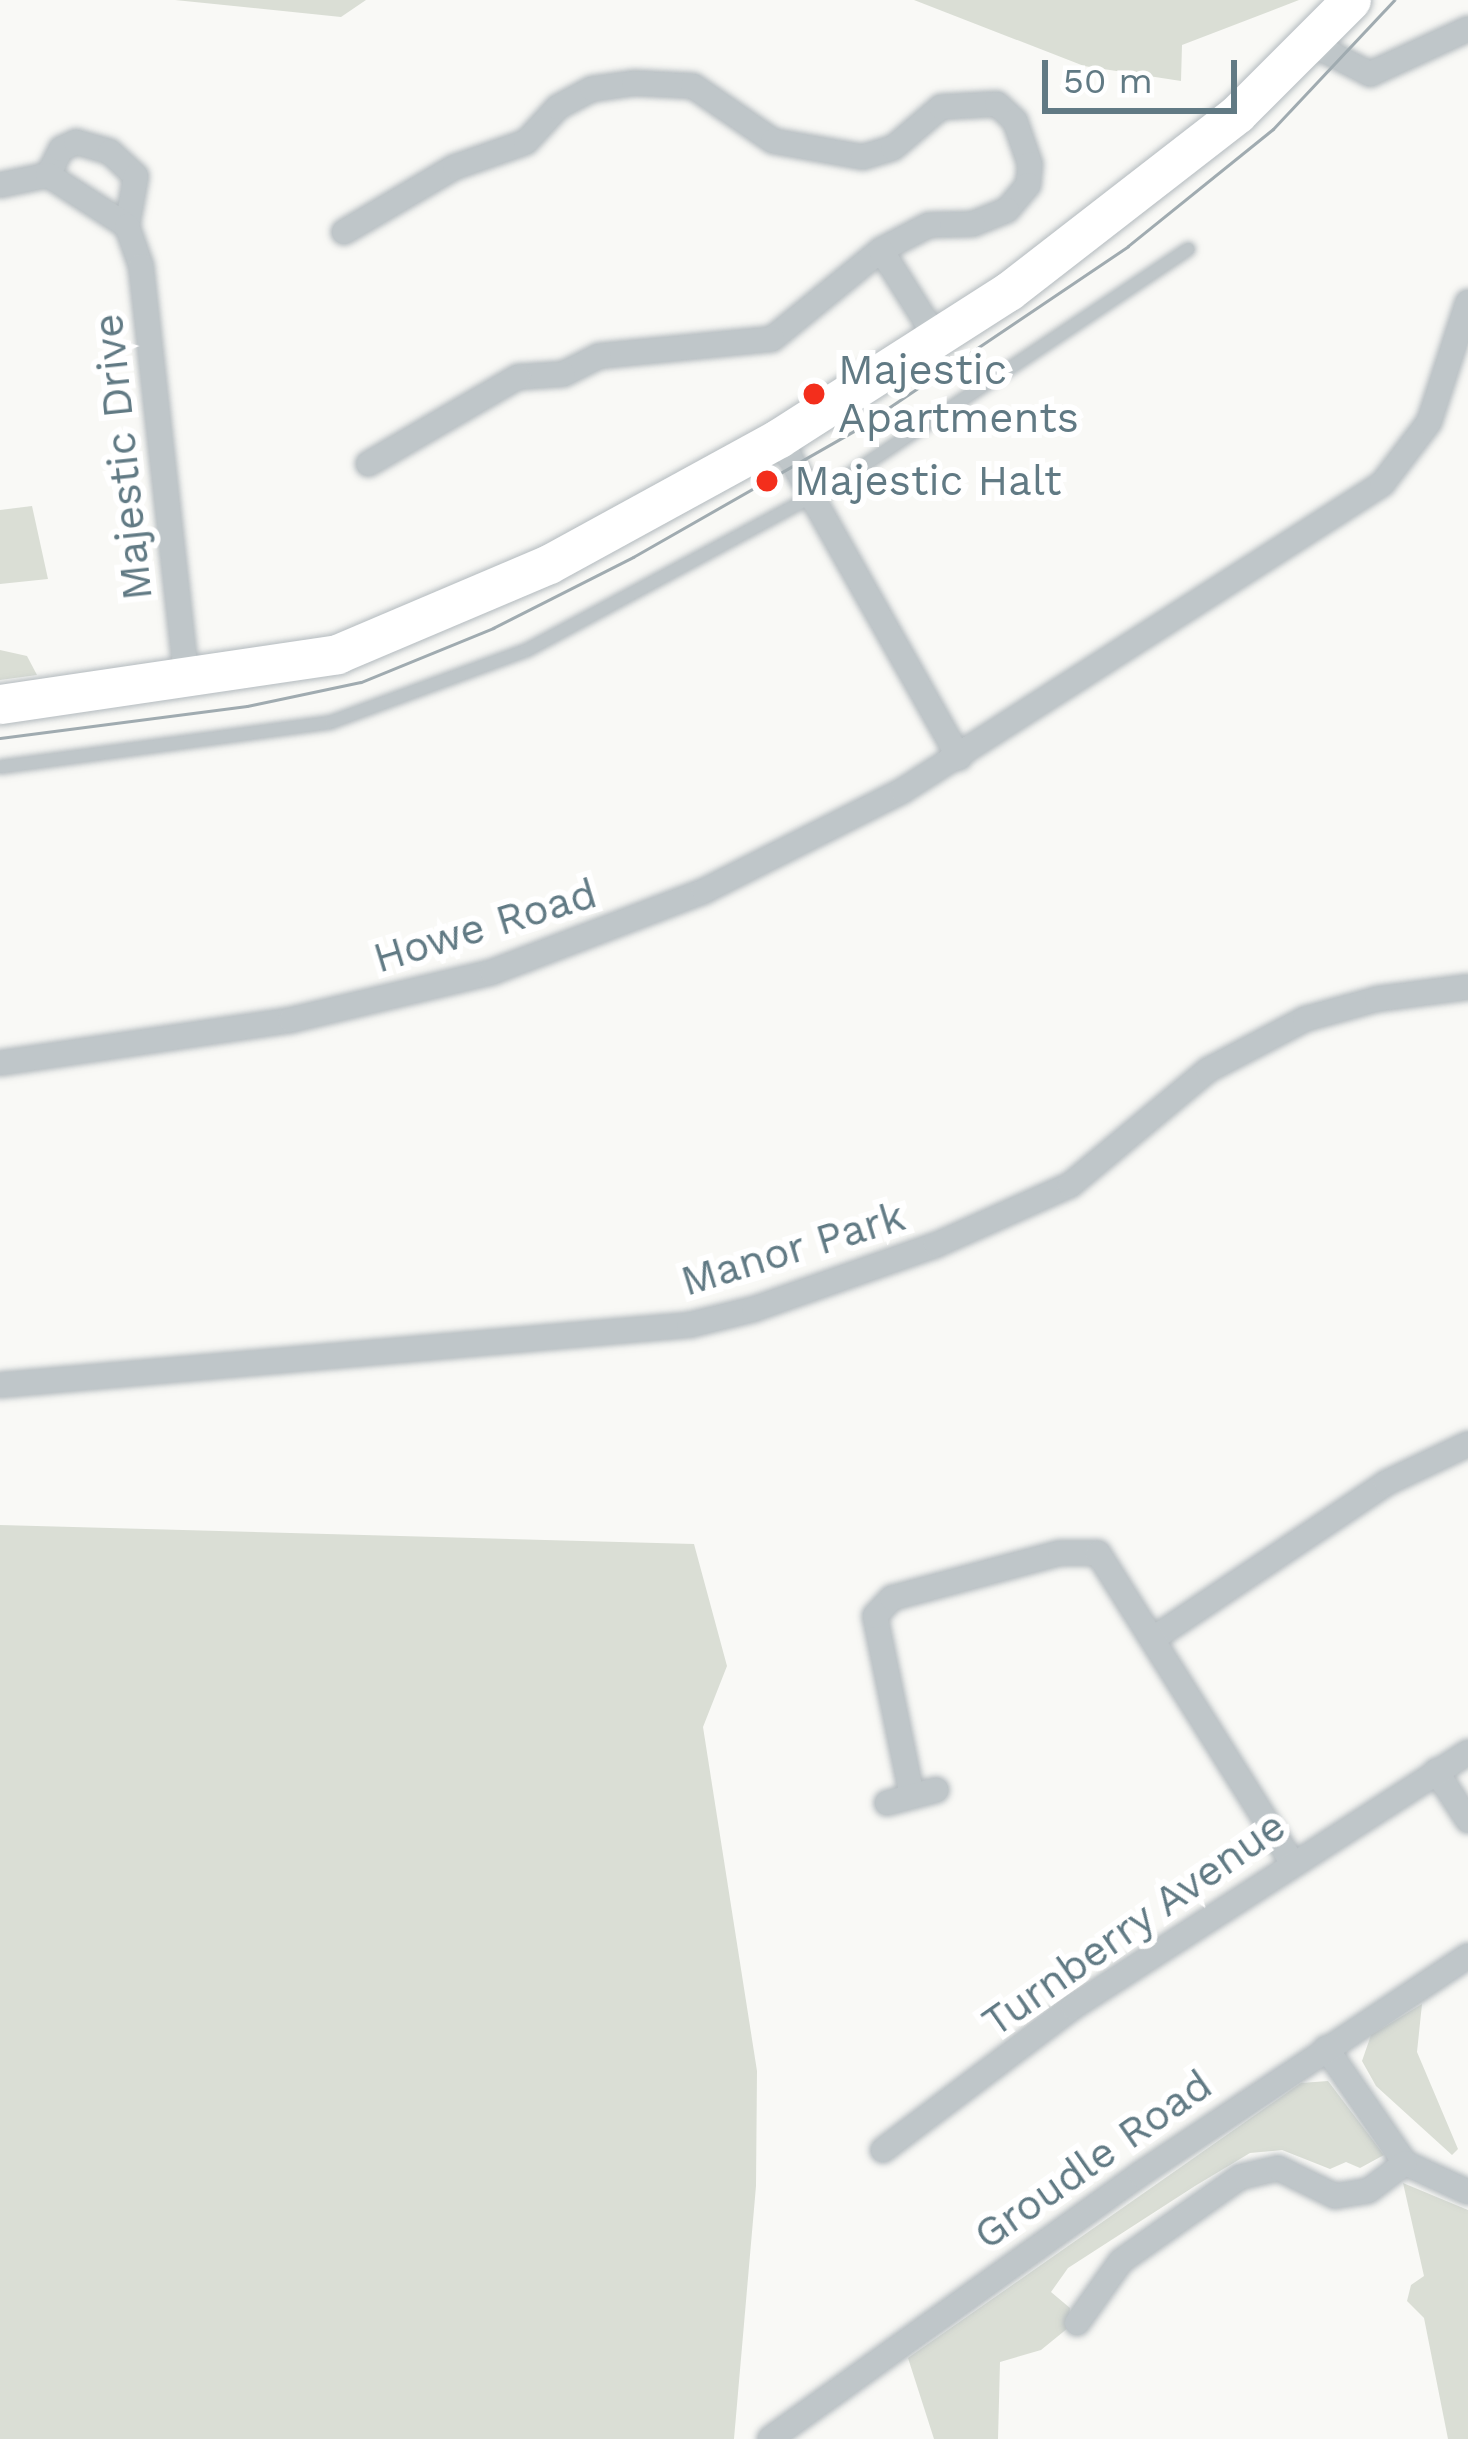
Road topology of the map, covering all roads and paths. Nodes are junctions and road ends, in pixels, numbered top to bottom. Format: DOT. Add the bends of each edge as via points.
graph roads {
  1 [pos="1351,0"];
  2 [pos="1468,28"];
  3 [pos="1310,43"];
  4 [pos="48,175"];
  5 [pos="0,185"];
  6 [pos="128,226"];
  7 [pos="344,232"];
  8 [pos="1189,249"];
  9 [pos="881,250"];
  10 [pos="1468,302"];
  11 [pos="937,339"];
  12 [pos="779,438"];
  13 [pos="368,464"];
  14 [pos="813,496"];
  15 [pos="187,681"];
  16 [pos="0,704"];
  17 [pos="959,758"];
  18 [pos="0,767"];
  19 [pos="1468,987"];
  20 [pos="0,1063"];
  21 [pos="0,1385"];
  22 [pos="1468,1444"];
  23 [pos="1157,1636"];
  24 [pos="1468,1752"];
  25 [pos="1436,1771"];
  26 [pos="886,1803"];
  27 [pos="1468,1820"];
  28 [pos="1291,1861"];
  29 [pos="1468,1956"];
  30 [pos="1326,2048"];
  31 [pos="883,2150"];
  32 [pos="1405,2163"];
  33 [pos="1468,2192"];
  34 [pos="1078,2323"];
  35 [pos="770,2439"];
  1 -- 3 [label="main road"];
  2 -- 3 [label="street" via="1370,74"];
  3 -- 11 [label="main road" via="1142,193"];
  4 -- 5 [label="street, Majestic Drive"];
  4 -- 6 [label="street"];
  4 -- 6 [label="street, Majestic Drive" via="61,148 76,142 110,152 136,176"];
  6 -- 15 [label="street, Majestic Drive" via="141,266"];
  7 -- 9 [label="street" via="455,167 526,142 558,107 592,89 693,86 772,140 862,158 893,148 941,107 998,104 1027,144 1021,198 973,224 929,225"];
  8 -- 14 [label="lane"];
  9 -- 11 [label="street"];
  9 -- 13 [label="street" via="772,339 599,356 563,374 518,377"];
  10 -- 17 [label="street, Howe Road" via="1429,422 1382,484"];
  11 -- 12 [label="main road"];
  12 -- 14 [label="street"];
  12 -- 15 [label="main road" via="424,623 337,654"];
  14 -- 17 [label="street"];
  14 -- 18 [label="lane" via="527,650 352,715"];
  15 -- 16 [label="main road"];
  17 -- 20 [label="street, Howe Road" via="704,891 492,972 291,1020"];
  19 -- 21 [label="street, Manor Park" via="1305,1019 1208,1070 1070,1185 936,1245 754,1309 689,1325"];
  22 -- 23 [label="street" via="1386,1483"];
  23 -- 26 [label="street" via="1108,1559 1077,1549 892,1598 875,1616 924,1793"];
  23 -- 28 [label="street"];
  24 -- 25 [label="street, Turnberry Avenue"];
  25 -- 27 [label="street"];
  25 -- 28 [label="street, Turnberry Avenue"];
  28 -- 31 [label="street, Turnberry Avenue" via="1072,2007"];
  29 -- 30 [label="street, Groudle Road"];
  30 -- 32 [label="street"];
  30 -- 35 [label="street, Groudle Road"];
  32 -- 33 [label="street"];
  32 -- 34 [label="street" via="1368,2192 1335,2196 1278,2168 1240,2177 1121,2261"];
}
